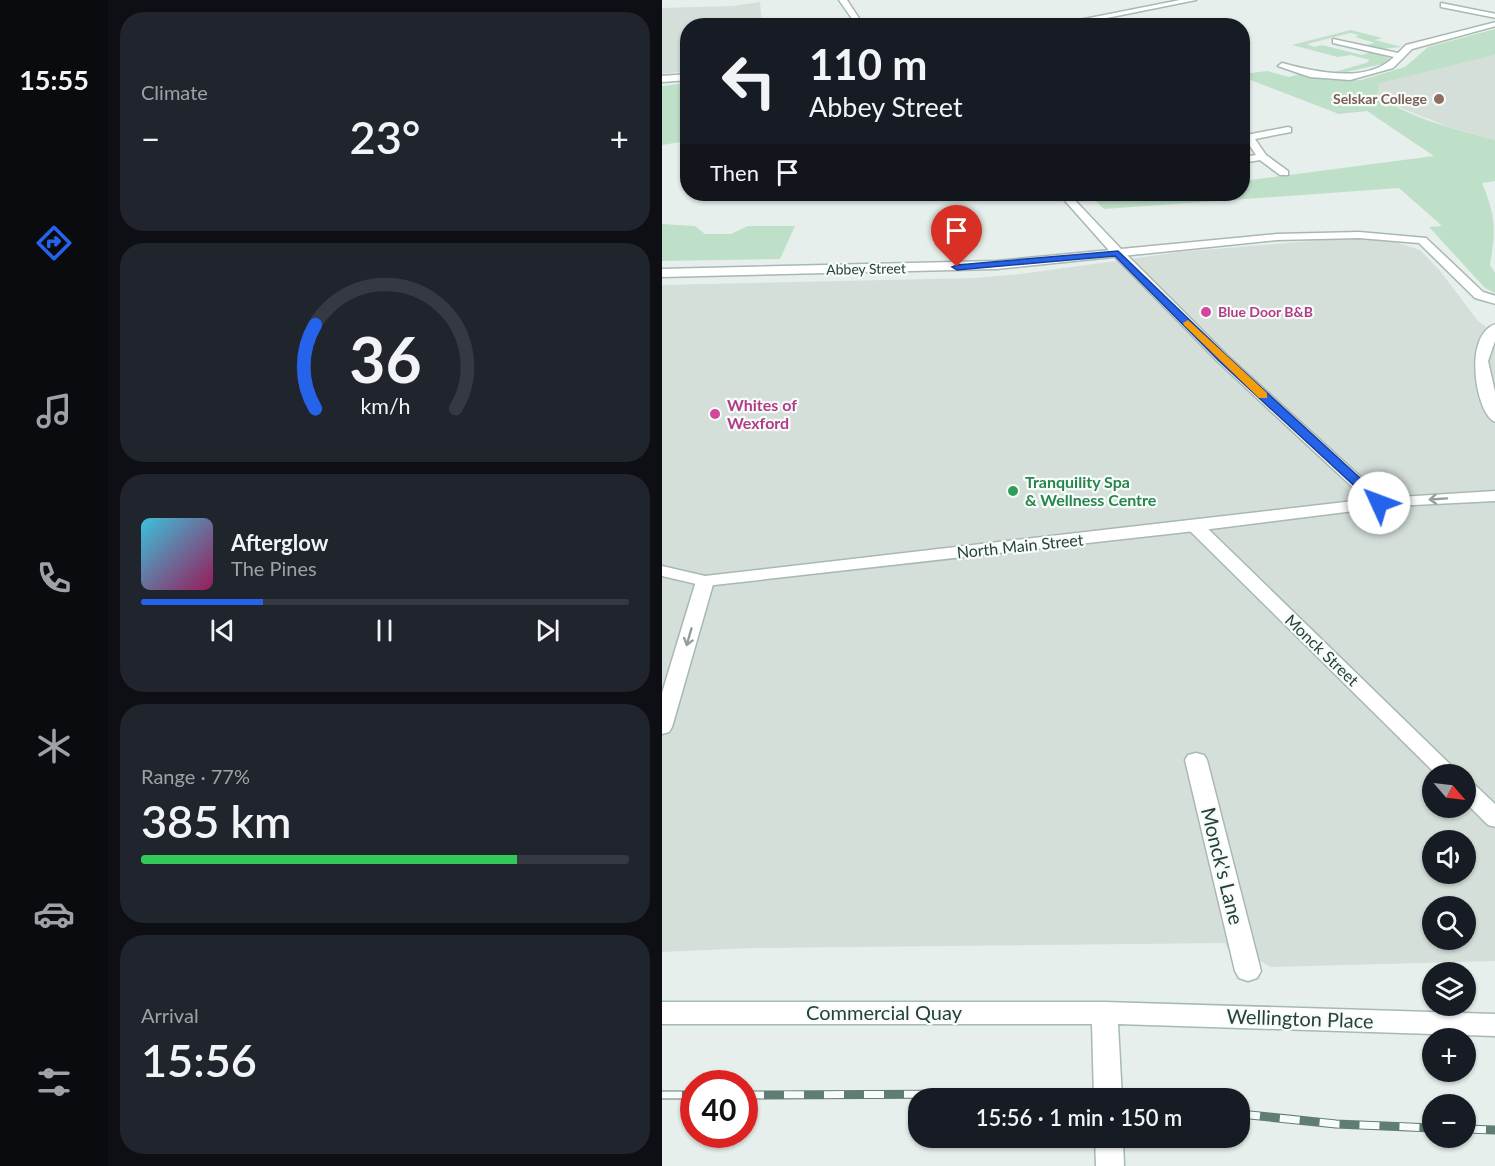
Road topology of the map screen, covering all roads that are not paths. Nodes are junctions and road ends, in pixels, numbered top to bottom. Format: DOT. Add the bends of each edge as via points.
graph roads {
  1 [pos="843,0"];
  2 [pos="1192,0"];
  3 [pos="1444,5"];
  4 [pos="1496,16"];
  5 [pos="855,18"];
  6 [pos="1095,18"];
  7 [pos="1496,24"];
  8 [pos="1336,41"];
  9 [pos="1401,56"];
  10 [pos="1282,66"];
  11 [pos="680,78"];
  12 [pos="662,80"];
  13 [pos="1288,130"];
  14 [pos="1250,137"];
  15 [pos="1250,139"];
  16 [pos="1262,157"];
  17 [pos="1250,159"];
  18 [pos="1284,173"];
  19 [pos="1070,201"];
  20 [pos="1118,253"];
  21 [pos="662,273"];
  22 [pos="1496,300"];
  23 [pos="1496,328"];
  24 [pos="1496,418"];
  25 [pos="1496,496"];
  26 [pos="1379,503"];
  27 [pos="1195,526"];
  28 [pos="662,571"];
  29 [pos="705,581"];
  30 [pos="662,727"];
  31 [pos="1196,760"];
  32 [pos="1439,764"];
  33 [pos="1476,800"];
  34 [pos="1496,819"];
  35 [pos="1248,971"];
  36 [pos="1106,1012"];
  37 [pos="662,1013"];
  38 [pos="1496,1025"];
  39 [pos="1108,1088"];
  40 [pos="1109,1148"];
  41 [pos="1110,1166"];
  1 -- 5 [label="street"];
  2 -- 6 [label="street"];
  3 -- 4 [label="street"];
  7 -- 9 [label="street" via="1409,47"];
  8 -- 9 [label="street"];
  9 -- 10 [label="street" via="1390,66 1350,77 1310,74"];
  11 -- 12 [label="street"];
  13 -- 14 [label="street"];
  15 -- 16 [label="street"];
  16 -- 17 [label="street"];
  16 -- 18 [label="street"];
  19 -- 20 [label="street"];
  20 -- 21 [label="street, Abbey Street" via="957,267"];
  20 -- 22 [label="street, Abbey Street" via="1277,237 1392,236 1422,240 1479,295"];
  20 -- 26 [label="street" via="1223,358"];
  23 -- 24 [label="street" via="1484,343 1480,360"];
  25 -- 26 [label="street, North Main Street, one-way"];
  26 -- 27 [label="street, North Main Street"];
  27 -- 29 [label="street, North Main Street"];
  27 -- 32 [label="street, Monck Street"];
  28 -- 29 [label="street, North Main Street"];
  29 -- 30 [label="street, one-way"];
  31 -- 35 [label="street, Monck's Lane"];
  33 -- 34 [label="street"];
  36 -- 37 [label="street, Commercial Quay"];
  36 -- 38 [label="street, Wellington Place"];
  36 -- 39 [label="street"];
  40 -- 41 [label="street"];
}
